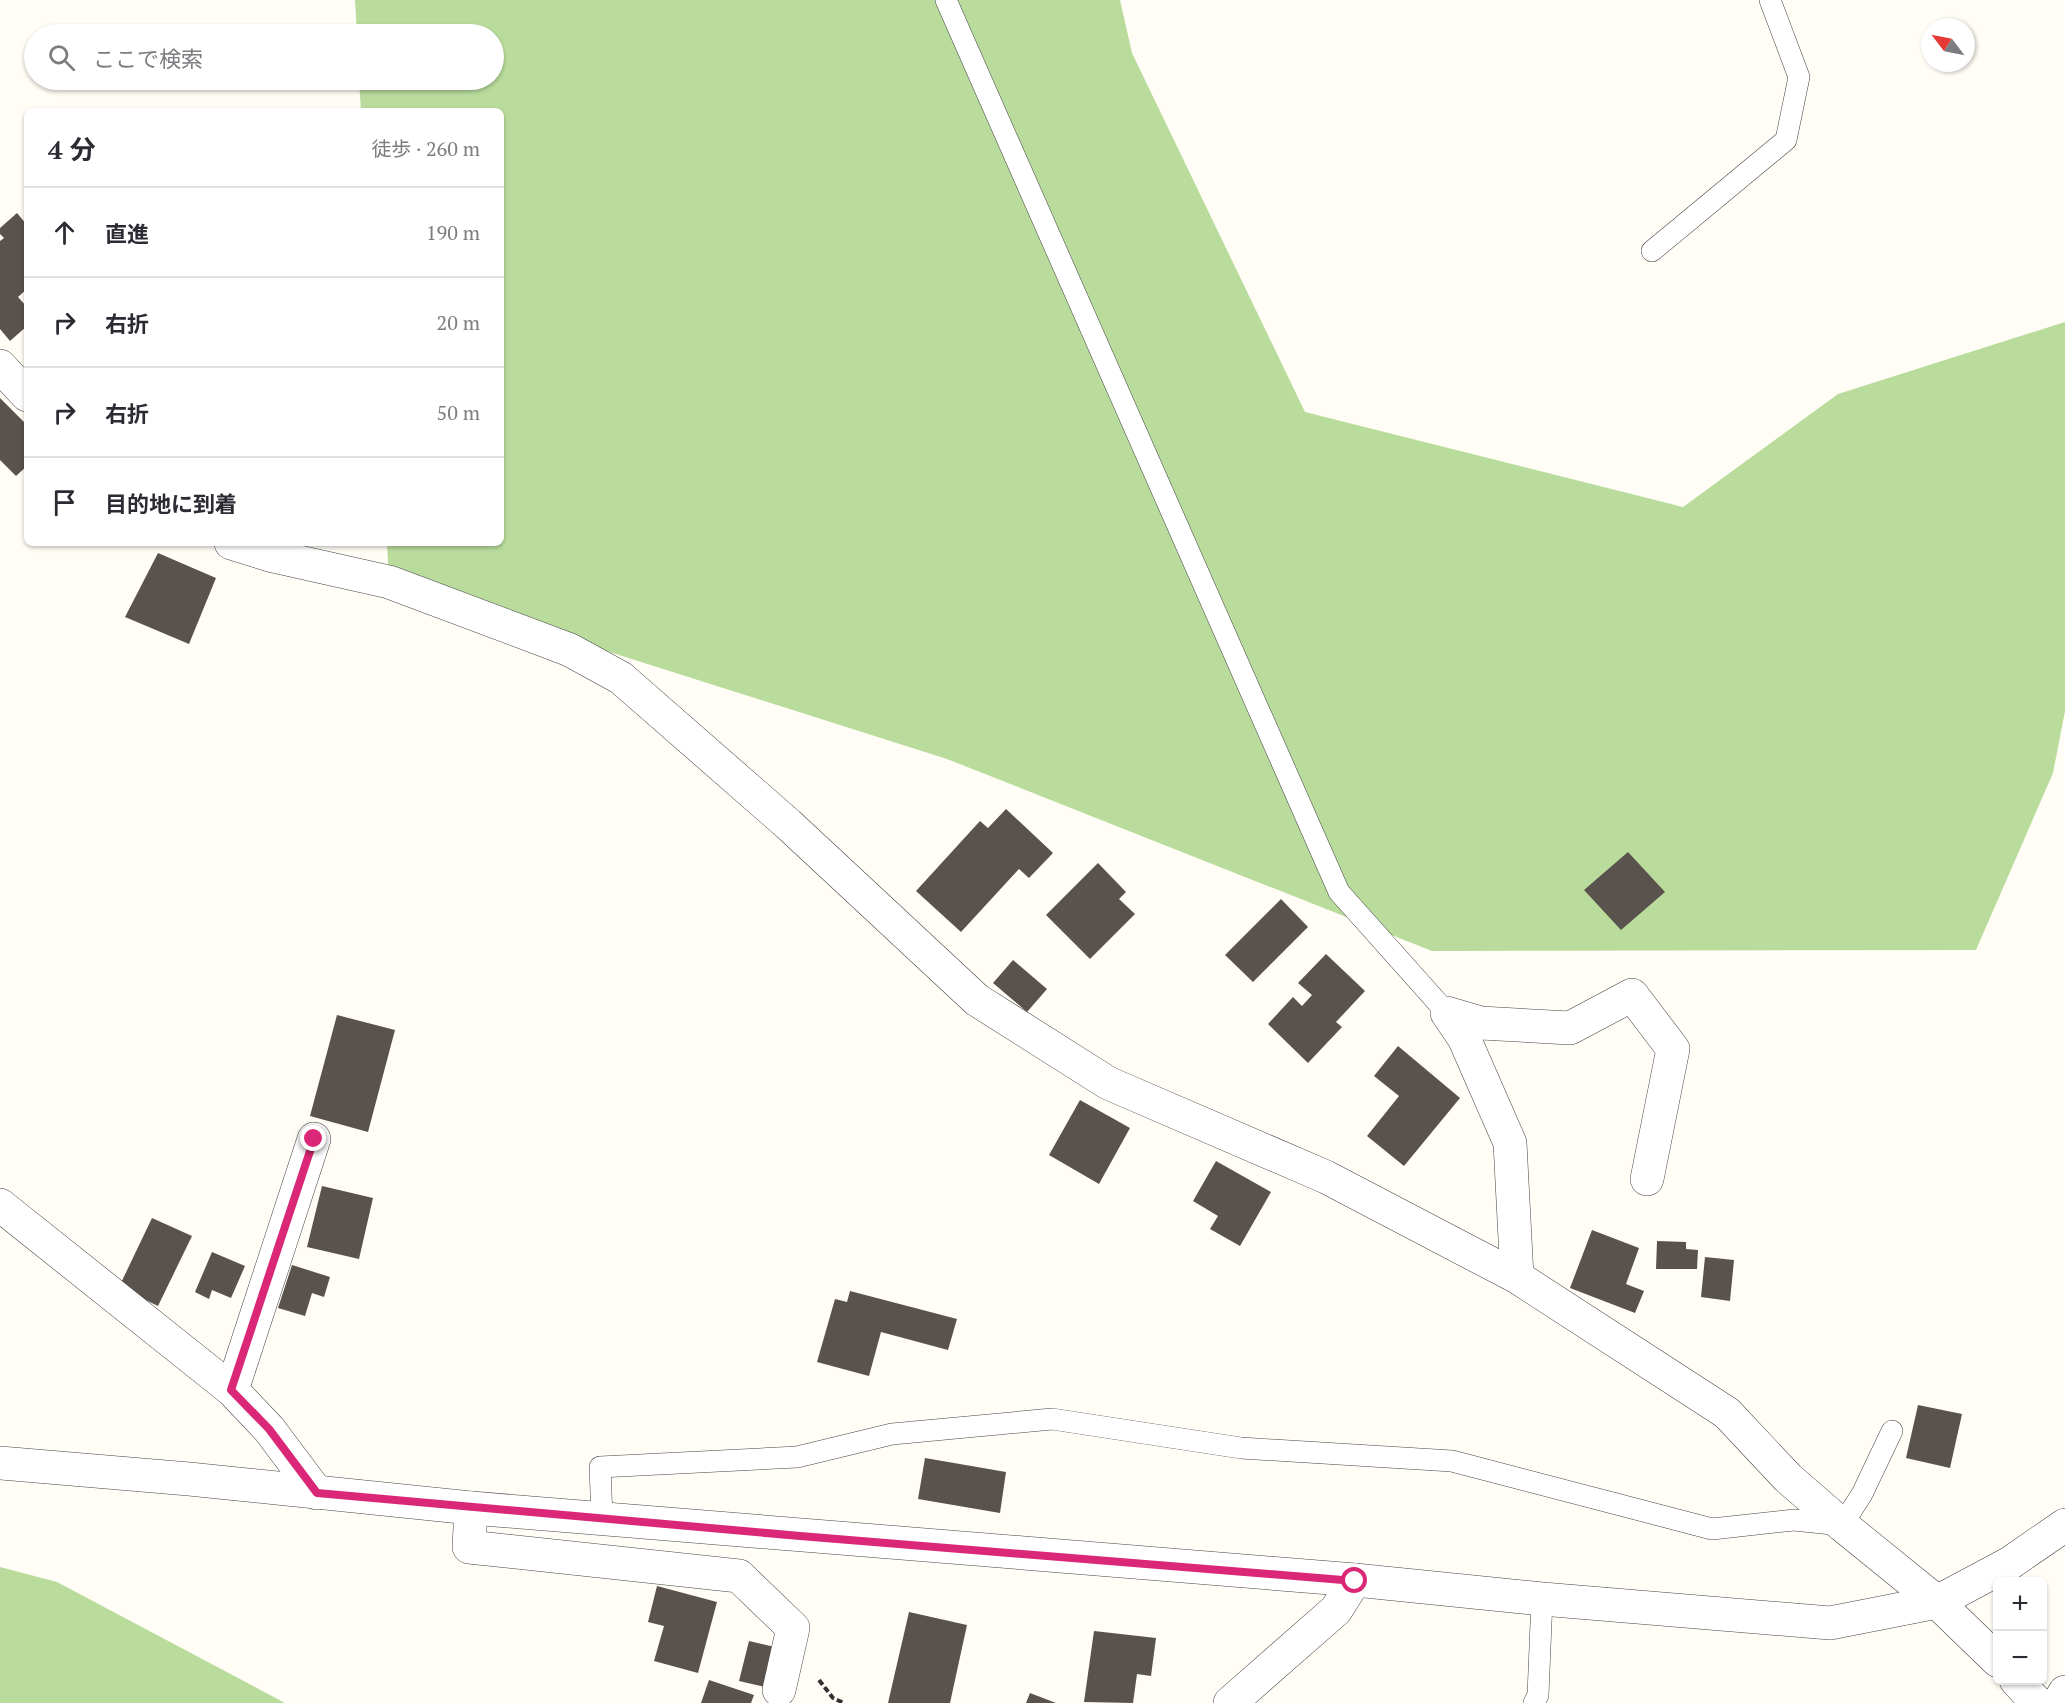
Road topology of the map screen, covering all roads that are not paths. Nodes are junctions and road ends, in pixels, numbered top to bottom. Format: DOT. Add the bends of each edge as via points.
graph roads {
  1 [pos="946,0"];
  2 [pos="1770,0"];
  3 [pos="1652,251"];
  4 [pos="0,366"];
  5 [pos="24,392"];
  6 [pos="241,546"];
  7 [pos="1447,1013"];
  8 [pos="314,1139"];
  9 [pos="1647,1179"];
  10 [pos="0,1205"];
  11 [pos="1517,1277"];
  12 [pos="231,1390"];
  13 [pos="1892,1431"];
  14 [pos="0,1463"];
  15 [pos="317,1493"];
  16 [pos="471,1508"];
  17 [pos="602,1518"];
  18 [pos="1842,1525"];
  19 [pos="2065,1525"];
  20 [pos="1355,1581"];
  21 [pos="1542,1599"];
  22 [pos="1937,1602"];
  23 [pos="1993,1656"];
  24 [pos="2021,1685"];
  25 [pos="778,1690"];
  26 [pos="2065,1692"];
  27 [pos="1230,1703"];
  28 [pos="1534,1703"];
  29 [pos="2037,1703"];
  30 [pos="2058,1703"];
  1 -- 7 [label="lane" via="1339,892"];
  2 -- 3 [label="lane" via="1799,77 1786,140"];
  4 -- 5 [label="street"];
  6 -- 11 [label="street" via="389,582 570,650 621,678 788,824 976,1000 1108,1083 1326,1177"];
  7 -- 9 [label="street" via="1481,1023 1570,1028 1632,995 1673,1049"];
  7 -- 11 [label="street" via="1464,1038 1510,1143"];
  8 -- 12 [label="street"];
  10 -- 12 [label="street"];
  11 -- 18 [label="street" via="1726,1413 1788,1478"];
  12 -- 15 [label="street" via="269,1429"];
  13 -- 18 [label="lane" via="1862,1494"];
  14 -- 15 [label="street"];
  15 -- 16 [label="street"];
  16 -- 17 [label="street"];
  16 -- 25 [label="street" via="469,1548 740,1576 793,1628"];
  17 -- 18 [label="lane" via="600,1467 797,1456 892,1434 1052,1419 1241,1448 1452,1461 1712,1529 1794,1520"];
  17 -- 20 [label="street"];
  18 -- 22 [label="street"];
  19 -- 22 [label="street" via="2010,1563"];
  20 -- 21 [label="street"];
  20 -- 27 [label="street" via="1336,1610"];
  21 -- 22 [label="street" via="1830,1623"];
  21 -- 28 [label="lane" via="1538,1695"];
  22 -- 23 [label="street"];
  24 -- 29 [label="street"];
  26 -- 30 [label="street"];
}
